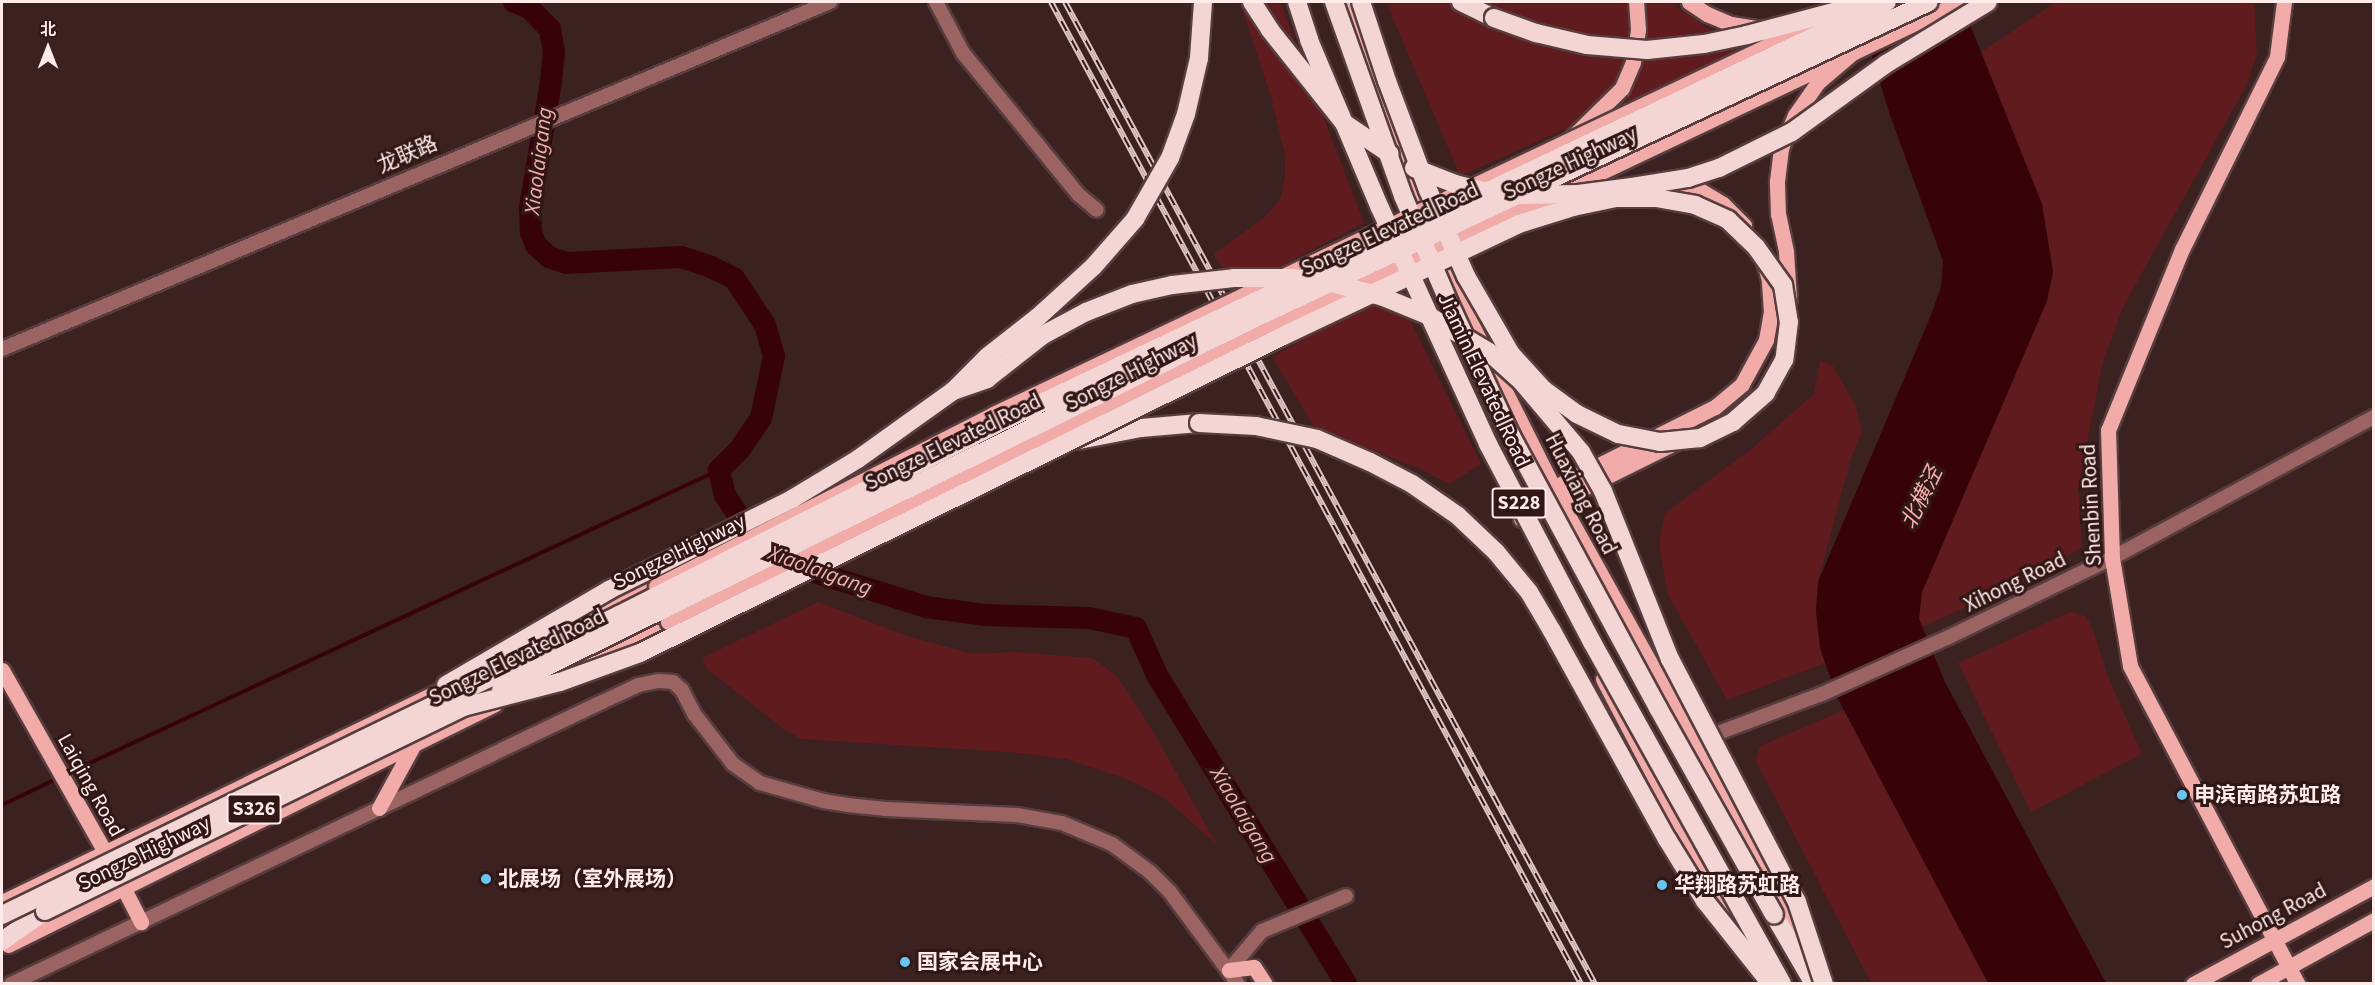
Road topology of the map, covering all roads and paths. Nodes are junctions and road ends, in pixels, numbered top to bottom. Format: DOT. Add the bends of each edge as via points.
graph roads {
  1 [pos="830,2"];
  2 [pos="936,2"];
  3 [pos="1203,2"];
  4 [pos="1252,2"];
  5 [pos="1289,2"];
  6 [pos="1297,2"];
  7 [pos="1334,2"];
  8 [pos="1345,2"];
  9 [pos="1361,2"];
  10 [pos="1461,2"];
  11 [pos="1636,2"];
  12 [pos="1689,2"];
  13 [pos="1861,2"];
  14 [pos="1874,2"];
  15 [pos="1887,2"];
  16 [pos="1929,2"];
  17 [pos="1960,2"];
  18 [pos="1988,2"];
  19 [pos="2289,2"];
  20 [pos="1805,28"];
  21 [pos="1857,49"];
  22 [pos="1569,139"];
  23 [pos="1568,188"];
  24 [pos="1097,210"];
  25 [pos="2,349"];
  26 [pos="953,391"];
  27 [pos="2373,417"];
  28 [pos="1077,440"];
  29 [pos="1556,494"];
  30 [pos="1518,513"];
  31 [pos="2112,558"];
  32 [pos="2,670"];
  33 [pos="463,707"];
  34 [pos="1694,742"];
  35 [pos="414,744"];
  36 [pos="275,783"];
  37 [pos="379,808"];
  38 [pos="105,852"];
  39 [pos="2373,886"];
  40 [pos="122,888"];
  41 [pos="1346,896"];
  42 [pos="2,902"];
  43 [pos="45,911"];
  44 [pos="2,915"];
  45 [pos="2373,920"];
  46 [pos="141,922"];
  47 [pos="2,932"];
  48 [pos="2275,939"];
  49 [pos="2,941"];
  50 [pos="2,948"];
  51 [pos="2289,966"];
  52 [pos="1230,970"];
  53 [pos="11,984"];
  54 [pos="1238,984"];
  55 [pos="1264,984"];
  56 [pos="1764,984"];
  57 [pos="1771,984"];
  58 [pos="1782,984"];
  59 [pos="1814,984"];
  60 [pos="1824,984"];
  61 [pos="1828,984"];
  62 [pos="2193,984"];
  63 [pos="2258,984"];
  64 [pos="2298,984"];
  1 -- 25 [label="street, 龙联路"];
  2 -- 24 [label="street" via="963,52 1079,195"];
  3 -- 26 [label="highway, bridge" via="1199,58 1186,114 1170,158 1135,219 1093,267"];
  4 -- 18 [label="highway, bridge" via="1344,123 1380,149 1455,184 1491,193 1532,195 1632,188 1719,168 1792,132 1886,64"];
  5 -- 30 [label="main road" via="1374,213"];
  6 -- 58 [label="highway, Jiamin Elevated Road / S228, bridge" via="1309,40 1380,208 1488,444 1592,642"];
  7 -- 59 [label="highway, Jiamin Elevated Road / S228, bridge" via="1403,196 1511,436"];
  8 -- 29 [label="main road, Huaxiang Road" via="1469,319"];
  9 -- 28 [label="highway, bridge" via="1428,190 1438,211 1456,254 1461,265 1466,276 1511,354 1544,390 1577,414 1618,434 1660,442 1700,438 1733,422 1766,393 1784,360 1789,322 1783,285 1756,247 1728,220 1695,205 1656,198 1616,198 1519,224 1466,250 1455,255 1433,265 1401,280 1283,336"];
  10 -- 14 [label="highway, bridge" via="1536,33 1587,45 1647,50 1747,35"];
  11 -- 22 [label="main road, bridge" via="1635,51 1622,88"];
  12 -- 20 [label="main road, bridge" via="1731,24 1755,29"];
  13 -- 20 [label="main road, Songze Highway, bridge"];
  15 -- 36 [label="highway, Songze Elevated Road, bridge" via="1006,420"];
  16 -- 33 [label="highway, Songze Elevated Road, bridge" via="1255,318"];
  17 -- 21 [label="main road, Songze Highway"];
  19 -- 31 [label="main road, Shenbin Road" via="2277,57 2182,249 2108,430"];
  20 -- 22 [label="main road, Songze Highway, bridge"];
  21 -- 23 [label="main road, Songze Highway"];
  21 -- 29 [label="main road, bridge" via="1817,83 1795,115 1781,148 1778,214 1790,287 1784,344 1763,385 1723,419"];
  22 -- 38 [label="main road, Songze Highway, bridge" via="993,414 656,586"];
  23 -- 29 [label="main road, bridge" via="1657,178 1698,189 1723,204 1759,244 1769,280 1771,312 1759,357 1742,384 1715,407"];
  23 -- 35 [label="main road, Songze Highway, bridge" via="1259,331"];
  26 -- 36 [label="highway, bridge" via="858,459 792,499 609,590"];
  26 -- 60 [label="highway, bridge" via="987,379 1043,334 1086,312 1132,294 1234,278 1327,281 1383,297 1429,316 1489,352 1551,414 1581,452 1603,491 1670,659 1797,902"];
  27 -- 31 [label="street, Xihong Road"];
  28 -- 33 [label="highway, bridge" via="640,653 560,682"];
  28 -- 57 [label="highway, bridge" via="1141,428 1199,423 1256,426 1317,439 1370,462 1412,484 1458,516 1496,552 1529,592 1705,901"];
  29 -- 30 [label="main road"];
  29 -- 34 [label="main road, Huaxiang Road"];
  30 -- 56 [label="main road" via="1681,832"];
  31 -- 34 [label="street, Xihong Road" via="1822,694"];
  31 -- 48 [label="main road, Shenbin Road" via="2130,666"];
  32 -- 38 [label="main road, Laiqing Road"];
  33 -- 43 [label="highway, Songze Elevated Road / S326, bridge"];
  34 -- 61 [label="main road, Huaxiang Road"];
  35 -- 37 [label="main road"];
  35 -- 40 [label="main road, Songze Highway"];
  36 -- 44 [label="highway, Songze Elevated Road / S326, bridge"];
  37 -- 46 [label="street"];
  37 -- 52 [label="street" via="639,686 674,682 733,764 760,783 848,805 1017,815 1062,823 1112,844 1170,892"];
  38 -- 40 [label="main road, Laiqing Road"];
  38 -- 42 [label="main road, Songze Highway"];
  39 -- 48 [label="main road, Suhong Road"];
  40 -- 46 [label="main road, Laiqing Road"];
  40 -- 50 [label="main road, Songze Highway"];
  41 -- 52 [label="street" via="1262,931"];
  43 -- 47 [label="highway, Songze Elevated Road / S326"];
  43 -- 49 [label="highway"];
  45 -- 51 [label="main road"];
  46 -- 53 [label="street"];
  48 -- 51 [label="main road, Shenbin Road"];
  48 -- 62 [label="main road, Suhong Road"];
  51 -- 63 [label="main road"];
  51 -- 64 [label="main road, Shenbin Road"];
  52 -- 54 [label="street"];
  52 -- 55 [label="main road" via="1254,967"];
}
